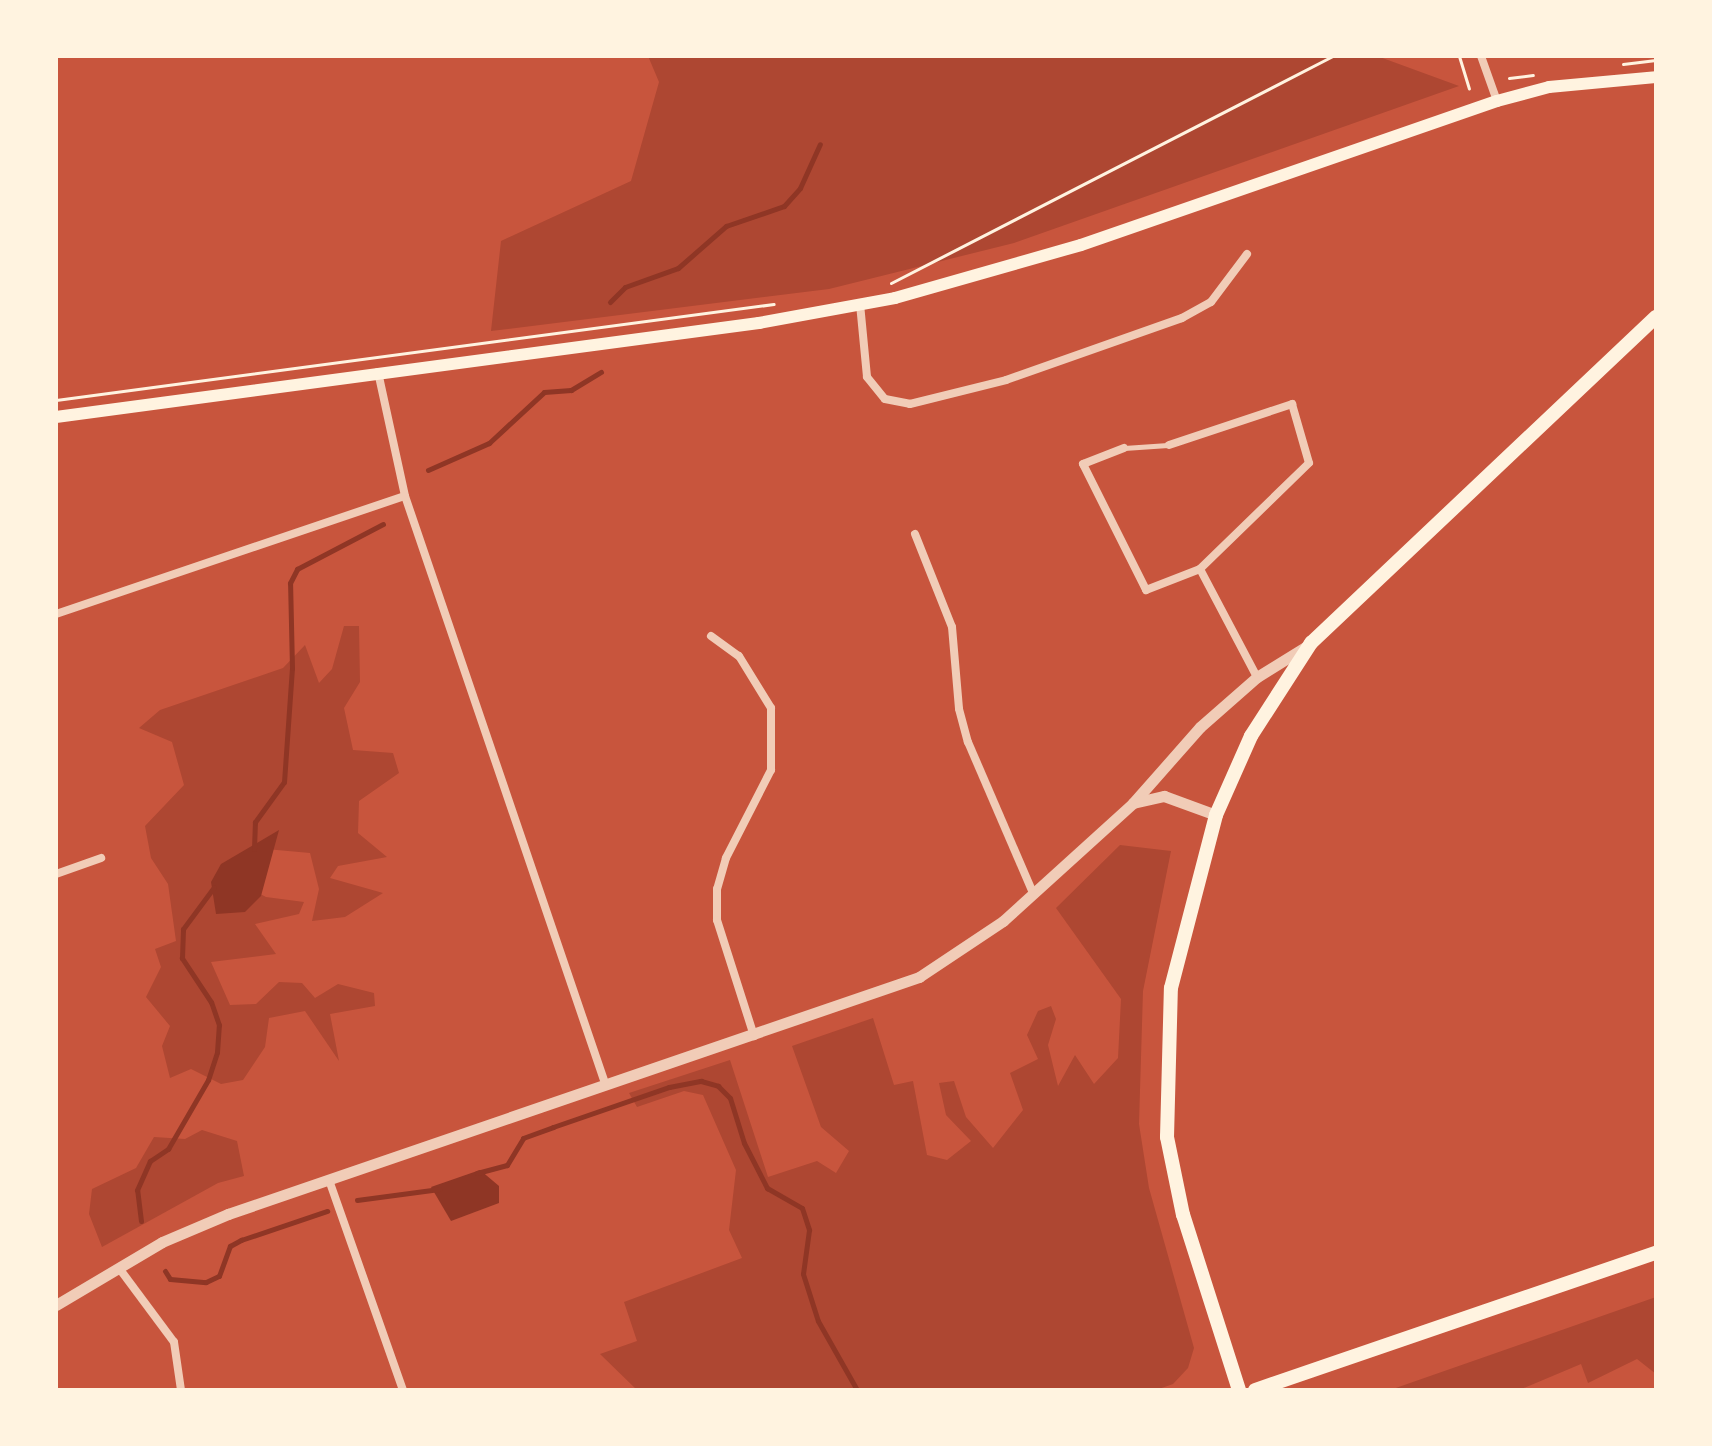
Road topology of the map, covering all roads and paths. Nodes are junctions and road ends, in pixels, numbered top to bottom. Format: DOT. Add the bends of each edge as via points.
graph roads {
  1 [pos="1332,56"];
  2 [pos="1459,56"];
  3 [pos="1481,56"];
  4 [pos="1656,77"];
  5 [pos="1469,89"];
  6 [pos="1497,101"];
  7 [pos="1247,254"];
  8 [pos="888,284"];
  9 [pos="781,303"];
  10 [pos="860,304"];
  11 [pos="1656,317"];
  12 [pos="378,372"];
  13 [pos="56,400"];
  14 [pos="56,417"];
  15 [pos="1169,445"];
  16 [pos="1124,448"];
  17 [pos="405,496"];
  18 [pos="915,534"];
  19 [pos="1200,569"];
  20 [pos="56,614"];
  21 [pos="711,636"];
  22 [pos="1311,643"];
  23 [pos="1257,677"];
  24 [pos="1133,803"];
  25 [pos="1216,815"];
  26 [pos="101,858"];
  27 [pos="56,874"];
  28 [pos="1033,893"];
  29 [pos="754,1037"];
  30 [pos="605,1083"];
  31 [pos="329,1180"];
  32 [pos="1656,1253"];
  33 [pos="119,1268"];
  34 [pos="56,1305"];
  35 [pos="181,1390"];
  36 [pos="403,1390"];
  37 [pos="1239,1390"];
  38 [pos="1255,1390"];
  1 -- 8 [label="path"];
  2 -- 5 [label="path"];
  3 -- 6 [label="street"];
  4 -- 6 [label="main road" via="1549,87"];
  6 -- 10 [label="main road" via="1081,245"];
  7 -- 10 [label="street" via="1211,302 1182,318 1006,380 910,404 885,399 867,377"];
  9 -- 13 [label="path"];
  10 -- 12 [label="main road" via="759,323"];
  11 -- 22 [label="main road"];
  12 -- 14 [label="main road"];
  12 -- 17 [label="street"];
  15 -- 16 [label="lane"];
  15 -- 19 [label="street" via="1292,404 1309,463"];
  16 -- 19 [label="street" via="1083,464 1146,590"];
  17 -- 20 [label="street"];
  17 -- 30 [label="street"];
  18 -- 28 [label="street" via="952,627 959,709 968,742"];
  19 -- 23 [label="street"];
  21 -- 29 [label="street" via="739,656 758,680 773,724 771,770 726,858 717,889 717,920"];
  22 -- 23 [label="street"];
  22 -- 25 [label="main road" via="1251,736"];
  23 -- 24 [label="street" via="1200,727"];
  24 -- 25 [label="street" via="1164,796"];
  24 -- 28 [label="street"];
  25 -- 37 [label="main road" via="1171,988 1167,1137 1183,1215"];
  26 -- 27 [label="street"];
  28 -- 29 [label="street" via="961,953 919,977"];
  29 -- 30 [label="street"];
  30 -- 31 [label="street"];
  31 -- 33 [label="street" via="195,1227"];
  31 -- 36 [label="street"];
  32 -- 38 [label="main road"];
  33 -- 34 [label="street"];
  33 -- 35 [label="street" via="174,1342"];
}
